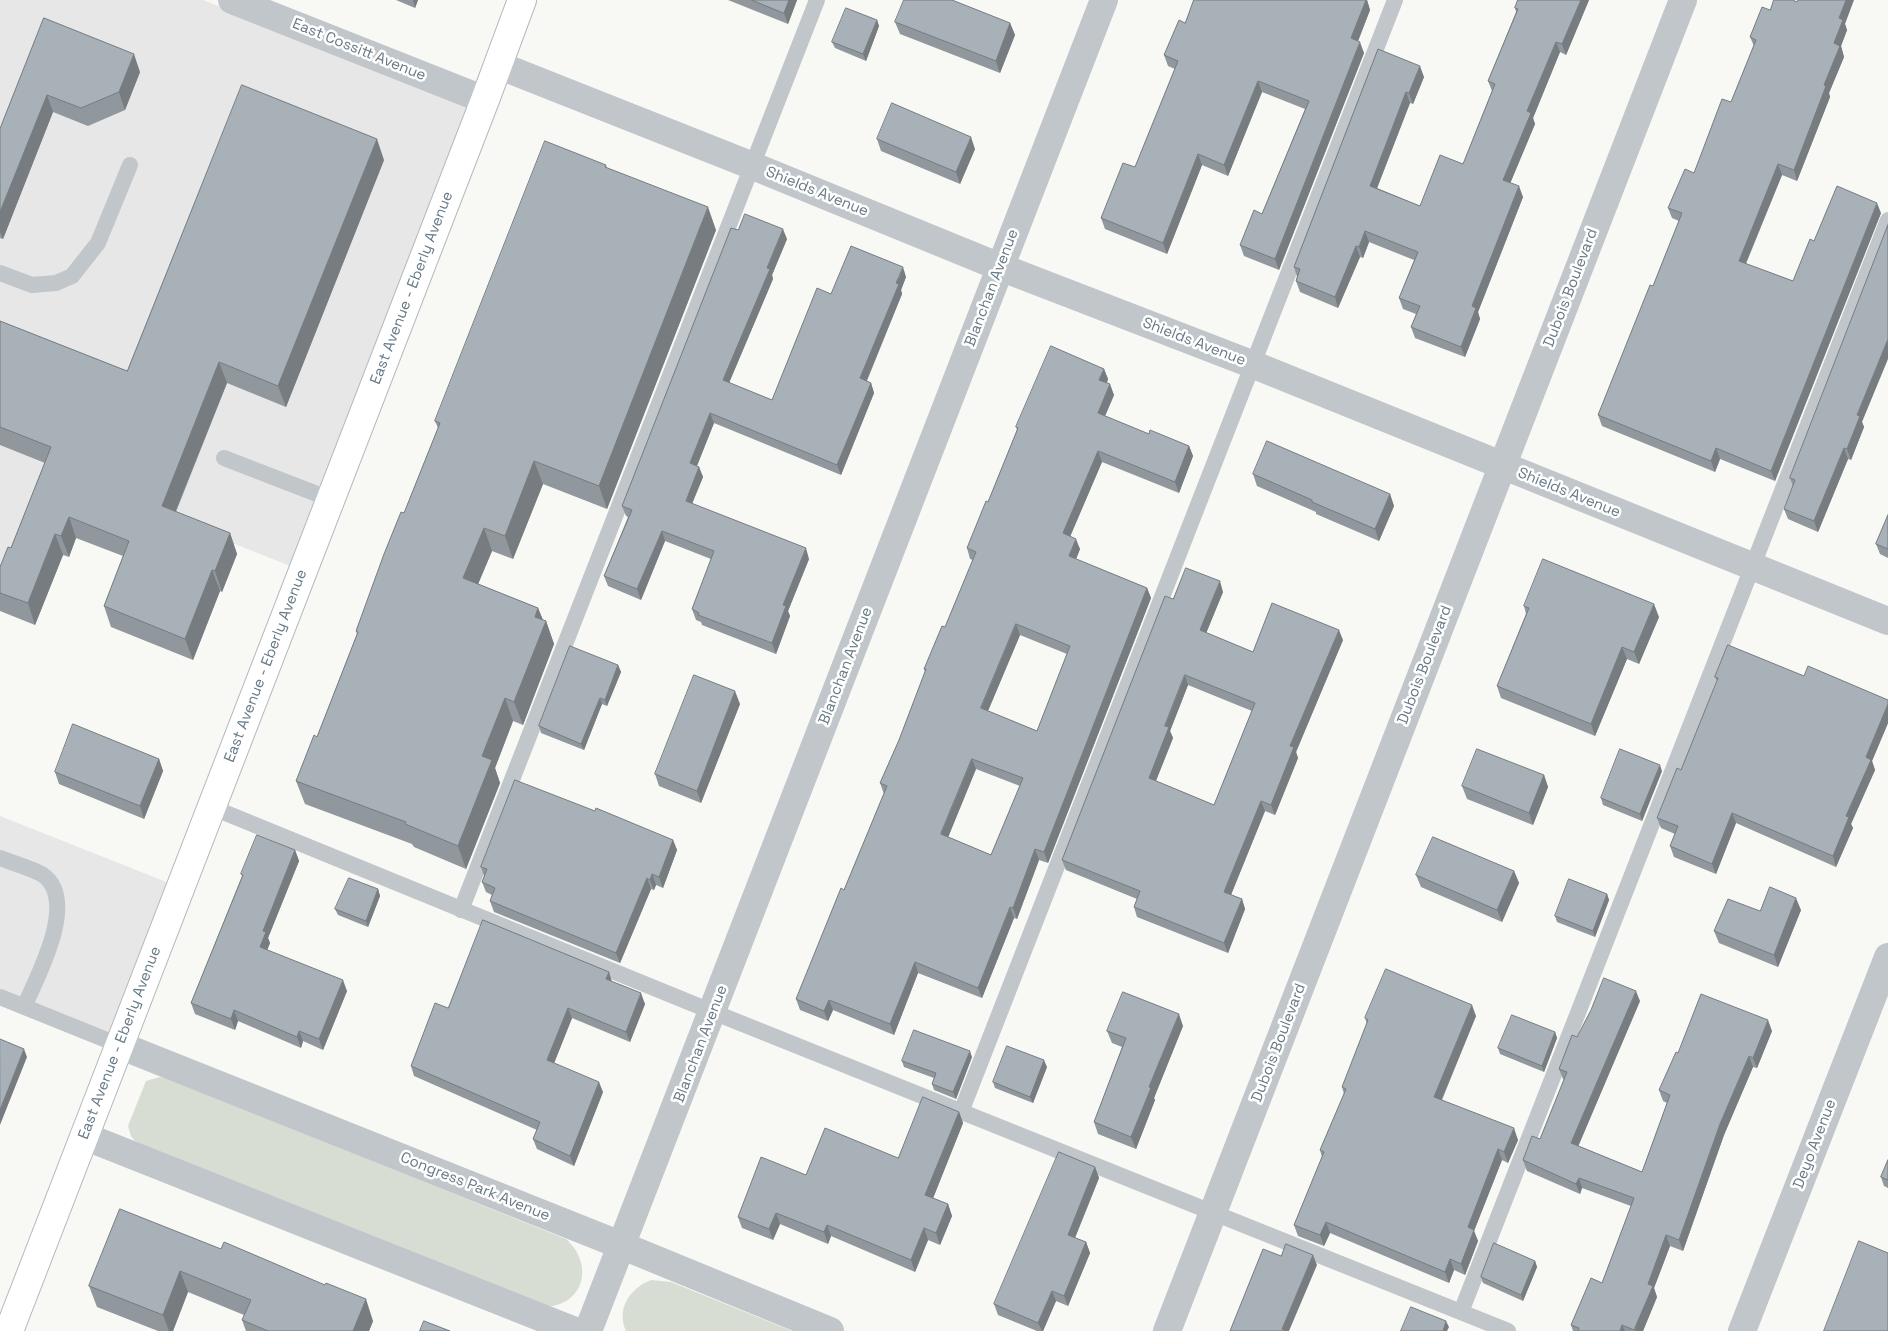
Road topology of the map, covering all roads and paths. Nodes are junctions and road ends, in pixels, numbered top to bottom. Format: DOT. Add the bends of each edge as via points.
graph roads {
  1 [pos="522,0"];
  2 [pos="817,0"];
  3 [pos="1104,0"];
  4 [pos="1395,0"];
  5 [pos="1682,0"];
  6 [pos="244,2"];
  7 [pos="498,65"];
  8 [pos="485,100"];
  9 [pos="130,165"];
  10 [pos="753,166"];
  11 [pos="1888,220"];
  12 [pos="1000,267"];
  13 [pos="0,273"];
  14 [pos="1254,365"];
  15 [pos="224,458"];
  16 [pos="1502,466"];
  17 [pos="330,498"];
  18 [pos="1753,568"];
  19 [pos="1888,621"];
  20 [pos="210,807"];
  21 [pos="0,858"];
  22 [pos="461,910"];
  23 [pos="1888,957"];
  24 [pos="0,997"];
  25 [pos="24,1007"];
  26 [pos="713,1012"];
  27 [pos="119,1044"];
  28 [pos="962,1112"];
  29 [pos="84,1136"];
  30 [pos="1214,1212"];
  31 [pos="623,1246"];
  32 [pos="1460,1312"];
  33 [pos="9,1331"];
  34 [pos="575,1331"];
  35 [pos="588,1331"];
  36 [pos="830,1331"];
  37 [pos="1167,1331"];
  38 [pos="1508,1331"];
  39 [pos="1742,1331"];
  1 -- 7 [label="main road, East Avenue - Eberly Avenue"];
  2 -- 10 [label="lane"];
  3 -- 12 [label="street, Blanchan Avenue"];
  4 -- 14 [label="lane"];
  5 -- 16 [label="street, Dubois Boulevard"];
  6 -- 8 [label="street, East Cossitt Avenue"];
  7 -- 8 [label="main road, East Avenue - Eberly Avenue"];
  7 -- 10 [label="street, Shields Avenue"];
  8 -- 17 [label="main road, East Avenue - Eberly Avenue"];
  9 -- 13 [label="lane" via="98,243 72,276 56,283 32,285"];
  10 -- 12 [label="street, Shields Avenue"];
  10 -- 22 [label="lane"];
  11 -- 18 [label="lane"];
  12 -- 14 [label="street, Shields Avenue"];
  12 -- 26 [label="street, Blanchan Avenue"];
  14 -- 16 [label="street, Shields Avenue"];
  14 -- 28 [label="lane"];
  15 -- 17 [label="lane"];
  16 -- 18 [label="street, Shields Avenue"];
  16 -- 30 [label="street, Dubois Boulevard"];
  17 -- 20 [label="main road, East Avenue - Eberly Avenue"];
  18 -- 19 [label="street, Shields Avenue"];
  18 -- 32 [label="lane"];
  20 -- 22 [label="lane"];
  20 -- 27 [label="main road, East Avenue - Eberly Avenue"];
  21 -- 25 [label="lane" via="43,875 54,889 58,909 56,930"];
  22 -- 26 [label="lane"];
  23 -- 39 [label="street, Deyo Avenue"];
  24 -- 25 [label="lane"];
  25 -- 27 [label="lane"];
  26 -- 28 [label="lane"];
  26 -- 31 [label="street, Blanchan Avenue"];
  27 -- 29 [label="main road, East Avenue - Eberly Avenue"];
  27 -- 31 [label="street, Congress Park Avenue"];
  28 -- 30 [label="lane"];
  29 -- 33 [label="main road, East Avenue - Eberly Avenue"];
  29 -- 34 [label="street"];
  30 -- 32 [label="lane"];
  30 -- 37 [label="street, Dubois Boulevard"];
  31 -- 35 [label="street, Blanchan Avenue"];
  31 -- 36 [label="street, Congress Park Avenue"];
  32 -- 38 [label="lane"];
}
